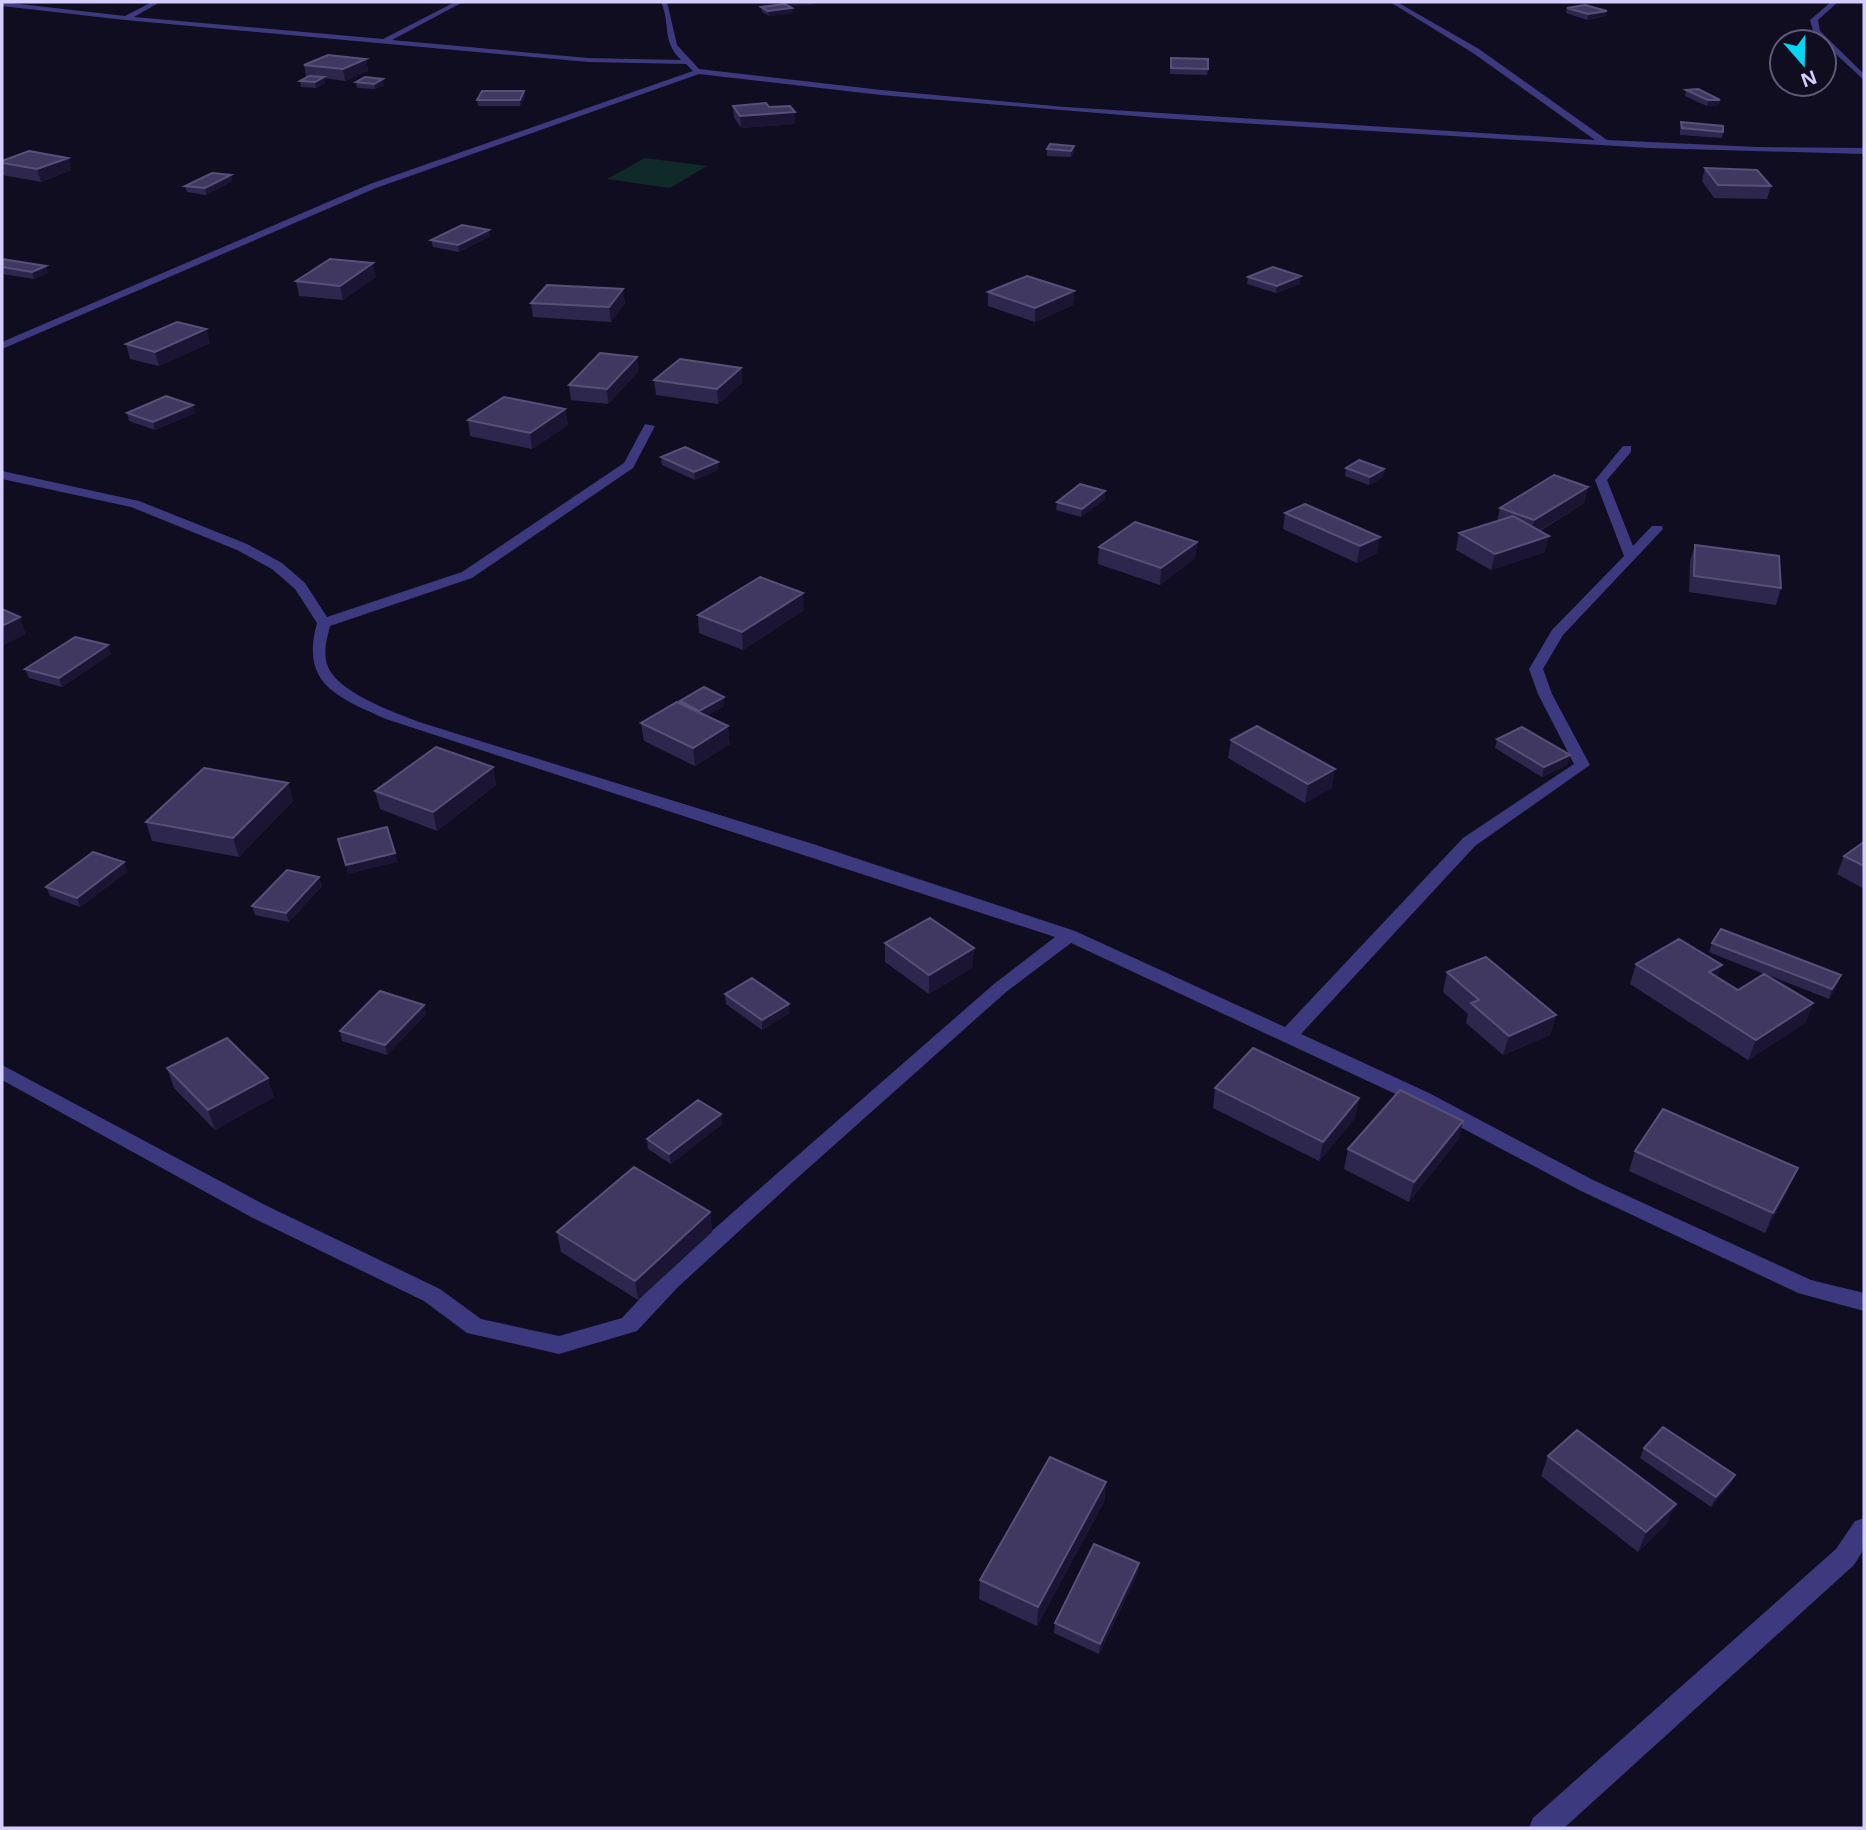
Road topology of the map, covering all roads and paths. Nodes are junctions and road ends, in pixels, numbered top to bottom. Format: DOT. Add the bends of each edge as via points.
graph roads {
  1 [pos="157,2"];
  2 [pos="460,2"];
  3 [pos="664,2"];
  4 [pos="1393,2"];
  5 [pos="1835,2"];
  6 [pos="2,4"];
  7 [pos="125,18"];
  8 [pos="386,40"];
  9 [pos="690,62"];
  10 [pos="696,71"];
  11 [pos="1864,78"];
  12 [pos="1604,142"];
  13 [pos="1864,151"];
  14 [pos="2,346"];
  15 [pos="649,426"];
  16 [pos="1627,449"];
  17 [pos="2,475"];
  18 [pos="1657,529"];
  19 [pos="1631,557"];
  20 [pos="324,623"];
  21 [pos="1069,934"];
  22 [pos="1289,1035"];
  23 [pos="2,1072"];
  24 [pos="1864,1302"];
  25 [pos="1864,1529"];
  26 [pos="1543,1828"];
  1 -- 7 [label="street"];
  2 -- 8 [label="street"];
  3 -- 9 [label="street" via="672,19 669,37 676,52"];
  4 -- 12 [label="street" via="1476,51"];
  5 -- 11 [label="street" via="1814,20 1817,32"];
  6 -- 7 [label="street"];
  7 -- 8 [label="street"];
  8 -- 9 [label="street" via="588,61"];
  9 -- 10 [label="street"];
  10 -- 12 [label="street" via="1035,107"];
  10 -- 14 [label="street" via="373,186"];
  12 -- 13 [label="street" via="1725,150"];
  15 -- 20 [label="street" via="629,465 467,575"];
  16 -- 19 [label="street" via="1601,480"];
  17 -- 20 [label="street" via="135,504 242,547 277,566 300,586"];
  18 -- 19 [label="street"];
  19 -- 22 [label="street" via="1557,633 1536,669 1543,695 1569,733 1582,765 1469,842"];
  20 -- 21 [label="street" via="318,648 322,671 354,699 414,726"];
  21 -- 22 [label="street"];
  21 -- 23 [label="street" via="1000,988 788,1175 670,1281 629,1325 559,1345 475,1327 432,1295 258,1211"];
  22 -- 24 [label="street" via="1422,1098 1586,1185 1794,1282"];
  25 -- 26 [label="street" via="1845,1557"];
}
